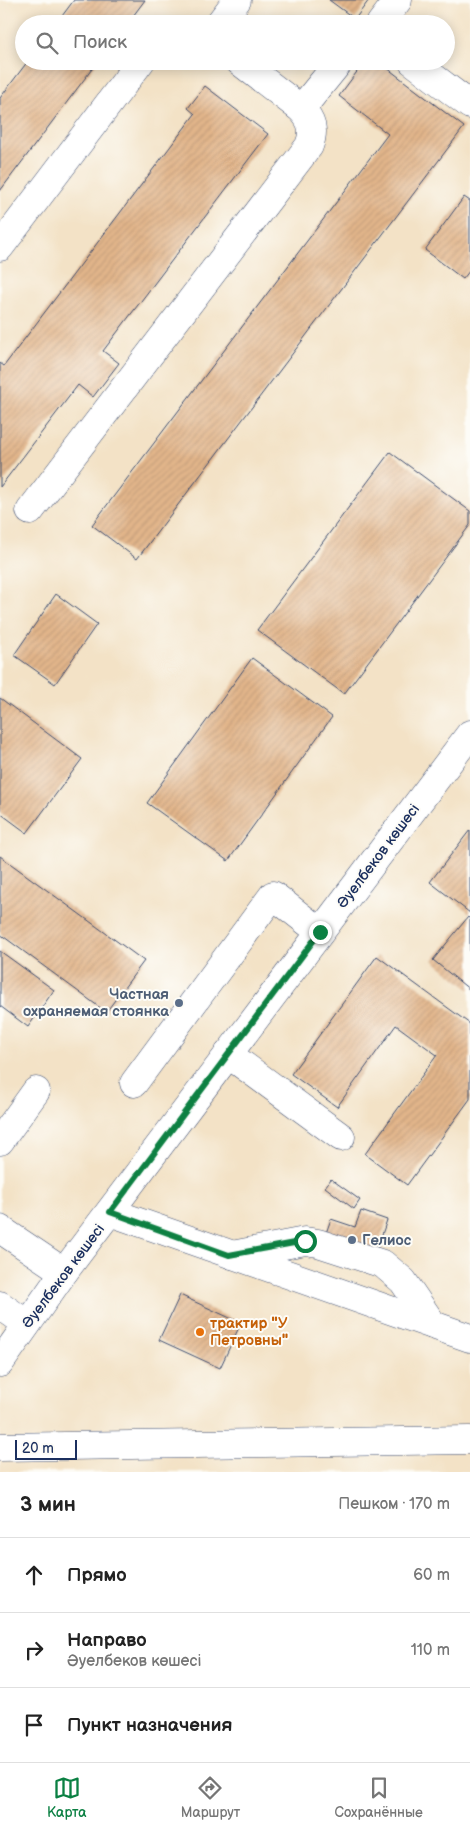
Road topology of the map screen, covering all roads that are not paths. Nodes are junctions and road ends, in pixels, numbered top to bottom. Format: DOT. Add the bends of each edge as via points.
graph roads {
  1 [pos="236,0"];
  2 [pos="398,0"];
  3 [pos="225,15"];
  4 [pos="387,15"];
  5 [pos="134,70"];
  6 [pos="251,70"];
  7 [pos="333,70"];
  8 [pos="424,70"];
  9 [pos="470,105"];
  10 [pos="301,108"];
  11 [pos="0,247"];
  12 [pos="30,511"];
  13 [pos="470,734"];
  14 [pos="320,932"];
  15 [pos="228,1054"];
  16 [pos="134,1083"];
  17 [pos="36,1091"];
  18 [pos="341,1137"];
  19 [pos="0,1141"];
  20 [pos="110,1212"];
  21 [pos="0,1229"];
  22 [pos="229,1255"];
  23 [pos="64,1272"];
  24 [pos="0,1306"];
  25 [pos="27,1324"];
  26 [pos="433,1325"];
  27 [pos="470,1338"];
  28 [pos="0,1363"];
  29 [pos="470,1440"];
  30 [pos="0,1447"];
  1 -- 3 [label="street"];
  2 -- 4 [label="street"];
  5 -- 11 [label="street"];
  6 -- 10 [label="street"];
  7 -- 10 [label="street"];
  8 -- 9 [label="street"];
  10 -- 12 [label="street" via="313,125 309,146"];
  13 -- 14 [label="street, Әуелбеков көшесі"];
  14 -- 15 [label="street, Әуелбеков көшесі"];
  14 -- 16 [label="street" via="273,895"];
  15 -- 18 [label="street"];
  15 -- 20 [label="street, Әуелбеков көшесі"];
  17 -- 19 [label="street"];
  20 -- 22 [label="street"];
  20 -- 23 [label="street, Әуелбеков көшесі"];
  21 -- 23 [label="street"];
  22 -- 26 [label="street"];
  22 -- 26 [label="street" via="305,1241 383,1264 403,1282"];
  23 -- 25 [label="street, Әуелбеков көшесі"];
  24 -- 25 [label="street"];
  25 -- 28 [label="street, Әуелбеков көшесі"];
  26 -- 27 [label="street"];
  29 -- 30 [label="street"];
}
